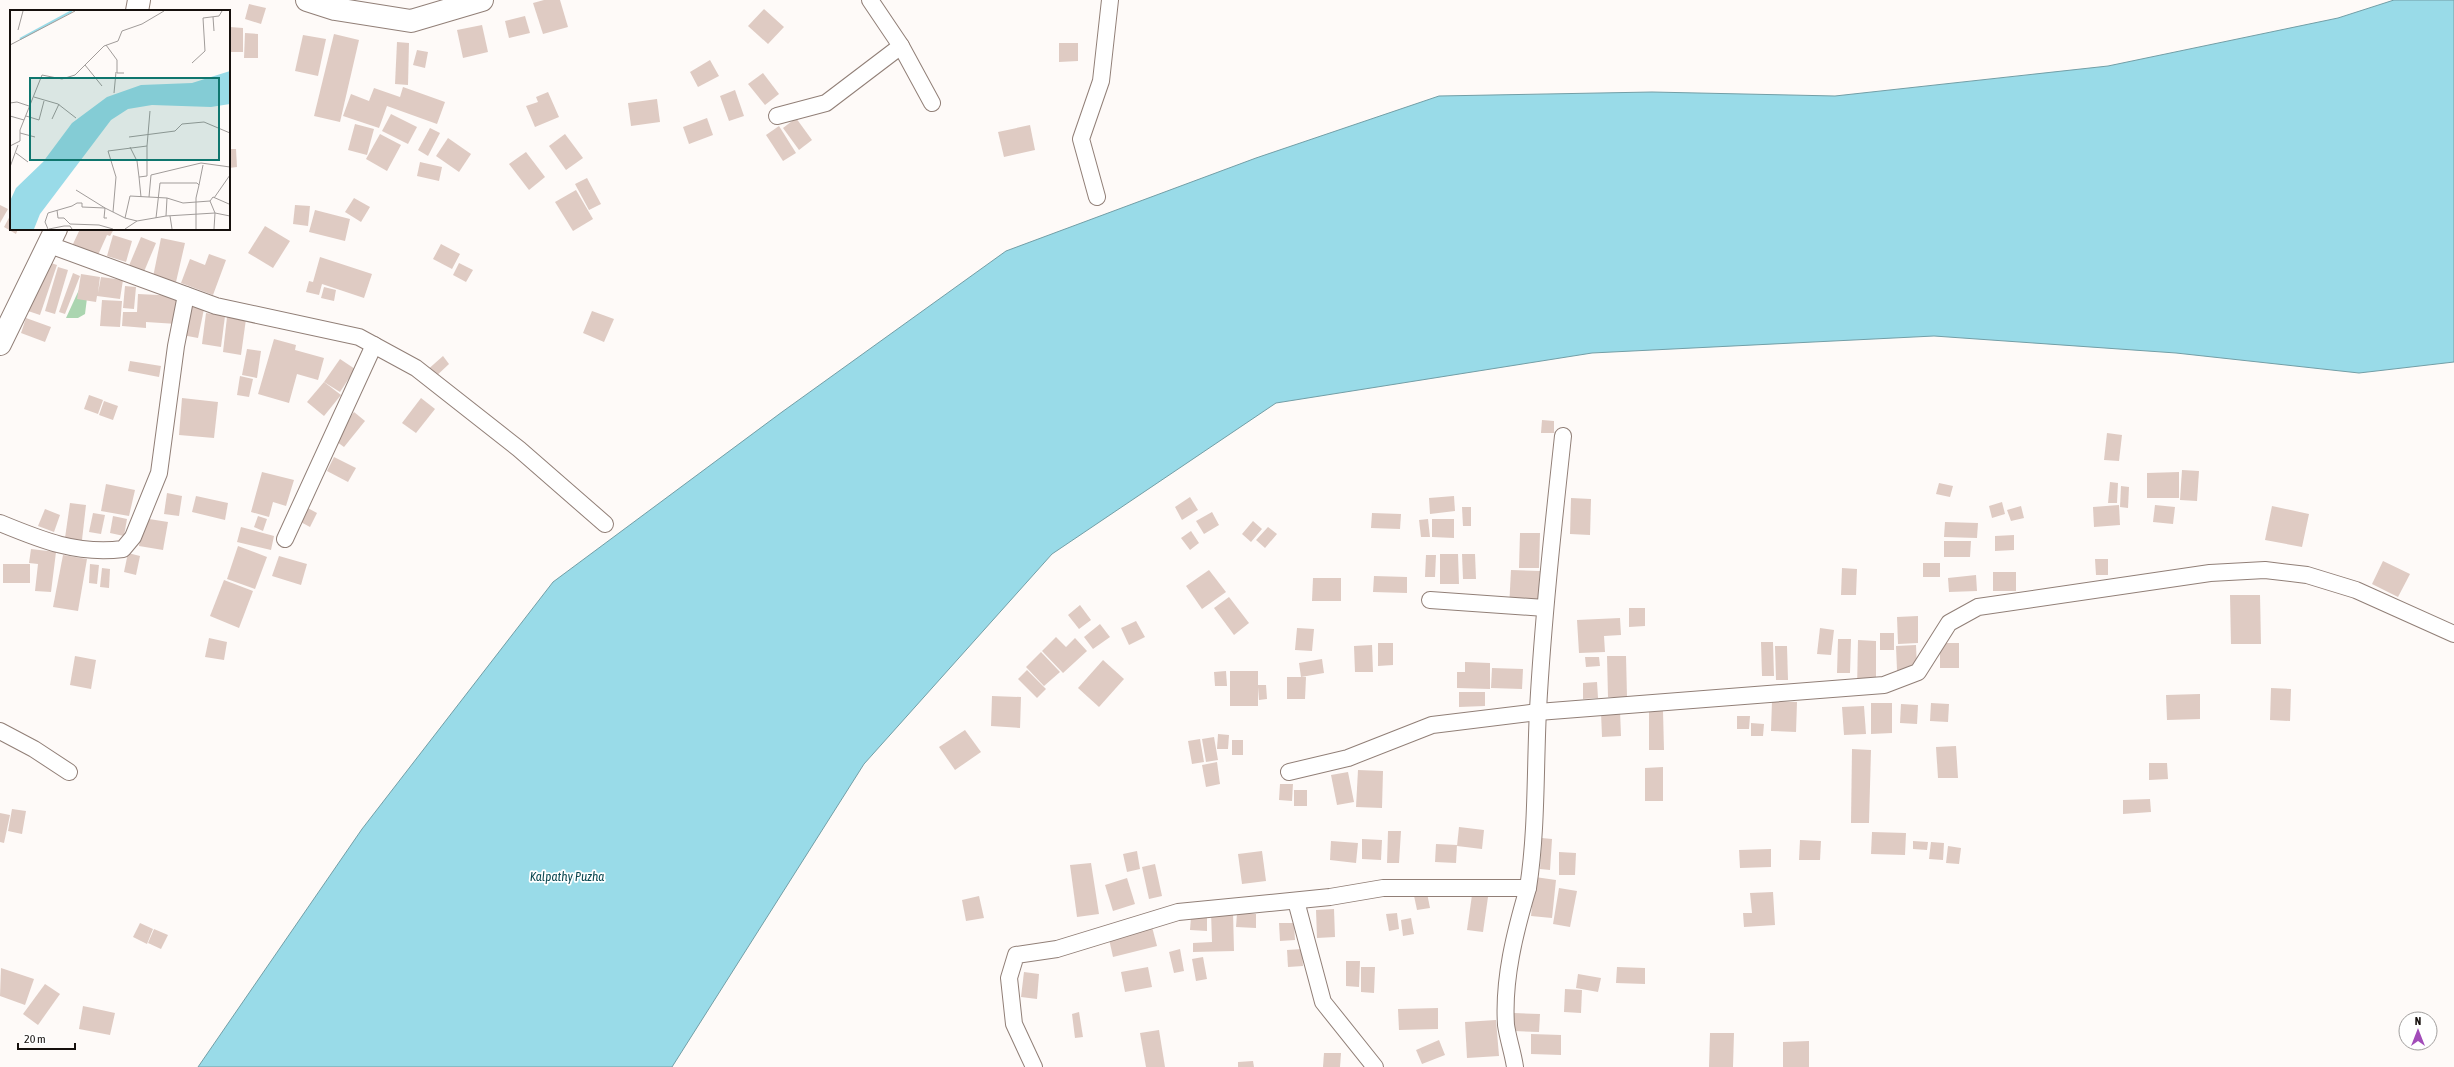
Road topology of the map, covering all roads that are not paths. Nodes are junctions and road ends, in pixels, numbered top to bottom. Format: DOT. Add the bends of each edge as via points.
graph roads {
  1 [pos="139,0"];
  2 [pos="307,0"];
  3 [pos="482,0"];
  4 [pos="870,0"];
  5 [pos="1110,0"];
  6 [pos="137,10"];
  7 [pos="901,46"];
  8 [pos="932,102"];
  9 [pos="777,116"];
  10 [pos="1097,197"];
  11 [pos="51,237"];
  12 [pos="186,295"];
  13 [pos="0,344"];
  14 [pos="374,345"];
  15 [pos="1563,436"];
  16 [pos="0,523"];
  17 [pos="605,524"];
  18 [pos="285,539"];
  19 [pos="1430,600"];
  20 [pos="1545,608"];
  21 [pos="2454,634"];
  22 [pos="1538,712"];
  23 [pos="0,730"];
  24 [pos="69,772"];
  25 [pos="1290,772"];
  26 [pos="1528,888"];
  27 [pos="1296,900"];
  28 [pos="1034,1067"];
  29 [pos="1375,1067"];
  30 [pos="1516,1067"];
  1 -- 6 [label="street"];
  2 -- 3 [label="street" via="335,9 411,21"];
  4 -- 7 [label="street"];
  5 -- 10 [label="street" via="1101,81 1081,139"];
  7 -- 8 [label="street"];
  7 -- 9 [label="street" via="826,103"];
  11 -- 12 [label="street"];
  11 -- 13 [label="street"];
  12 -- 14 [label="street" via="216,306 359,336"];
  12 -- 16 [label="street" via="176,346 159,473 133,537 123,549 99,552 76,549 34,537"];
  14 -- 17 [label="street" via="416,368 519,449"];
  14 -- 18 [label="street"];
  15 -- 20 [label="street"];
  19 -- 20 [label="street"];
  20 -- 22 [label="street"];
  21 -- 22 [label="street" via="2356,590 2307,575 2265,570 2210,573 1978,607 1950,623 1918,672 1884,685"];
  22 -- 25 [label="street" via="1432,725 1348,758"];
  22 -- 26 [label="street" via="1534,854"];
  23 -- 24 [label="street"];
  26 -- 27 [label="street" via="1383,888"];
  26 -- 30 [label="street" via="1509,971 1506,1025"];
  27 -- 28 [label="street" via="1178,912 1057,949 1016,955 1009,978 1014,1024"];
  27 -- 29 [label="street" via="1323,1002"];
}
